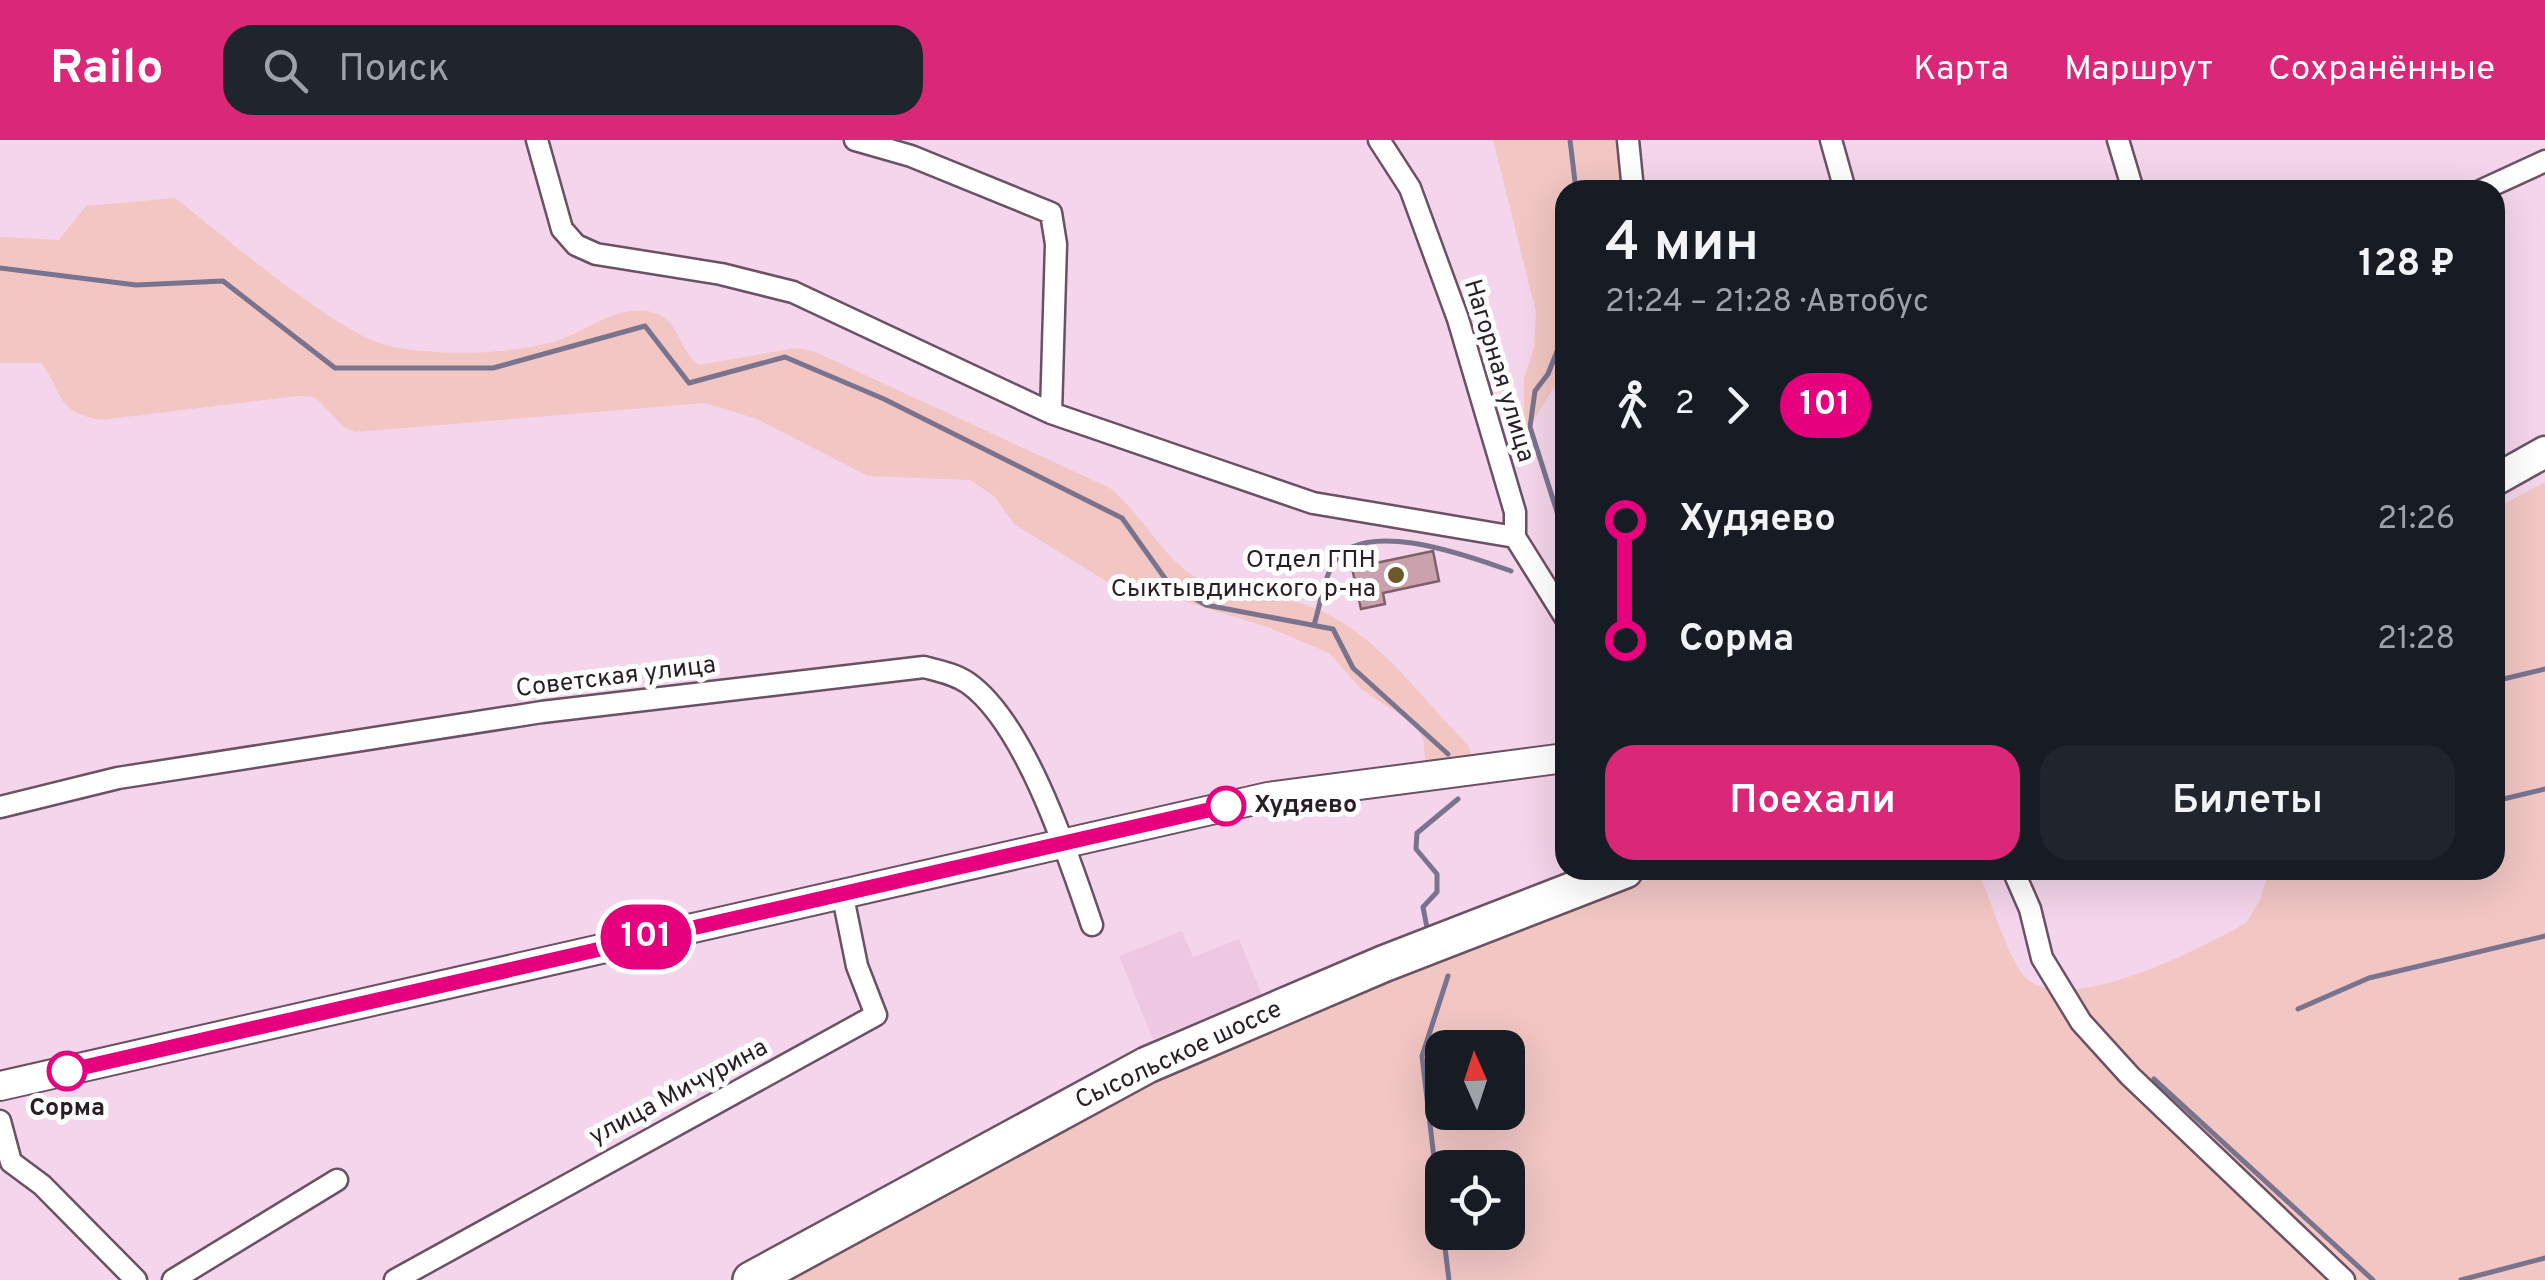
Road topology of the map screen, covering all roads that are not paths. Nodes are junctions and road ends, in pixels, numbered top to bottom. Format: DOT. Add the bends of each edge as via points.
graph roads {
  1 [pos="536,140"];
  2 [pos="855,140"];
  3 [pos="1378,140"];
  4 [pos="1628,140"];
  5 [pos="1830,140"];
  6 [pos="2118,140"];
  7 [pos="2545,161"];
  8 [pos="1632,180"];
  9 [pos="1843,180"];
  10 [pos="2130,180"];
  11 [pos="2504,180"];
  12 [pos="1050,413"];
  13 [pos="2545,452"];
  14 [pos="2505,474"];
  15 [pos="1515,536"];
  16 [pos="1555,595"];
  17 [pos="1555,759"];
  18 [pos="0,806"];
  19 [pos="1064,842"];
  20 [pos="1599,880"];
  21 [pos="2017,880"];
  22 [pos="842,892"];
  23 [pos="1092,925"];
  24 [pos="0,1086"];
  25 [pos="0,1121"];
  26 [pos="338,1180"];
  27 [pos="136,1280"];
  28 [pos="173,1280"];
  29 [pos="395,1280"];
  30 [pos="751,1280"];
  31 [pos="2344,1280"];
  1 -- 12 [label="street" via="554,210 576,245 793,292"];
  2 -- 12 [label="street" via="1050,213 1056,244"];
  3 -- 15 [label="street, Нагорная улица" via="1410,188 1458,319 1514,512"];
  4 -- 8 [label="street"];
  5 -- 9 [label="street"];
  6 -- 10 [label="street"];
  7 -- 11 [label="street"];
  12 -- 15 [label="street" via="1313,504"];
  13 -- 14 [label="main road"];
  15 -- 16 [label="street, Нагорная улица"];
  17 -- 19 [label="main road" via="1268,797"];
  18 -- 19 [label="street, Советская улица" via="118,778 542,712 924,667 968,683 994,708"];
  19 -- 22 [label="main road"];
  19 -- 23 [label="street, Советская улица"];
  20 -- 30 [label="highway, Сысольское шоссе" via="1147,1066"];
  21 -- 31 [label="street" via="2042,958 2081,1022"];
  22 -- 24 [label="main road"];
  22 -- 29 [label="street, улица Мичурина" via="857,966 876,1015"];
  25 -- 27 [label="street" via="12,1162"];
  26 -- 28 [label="street"];
}
